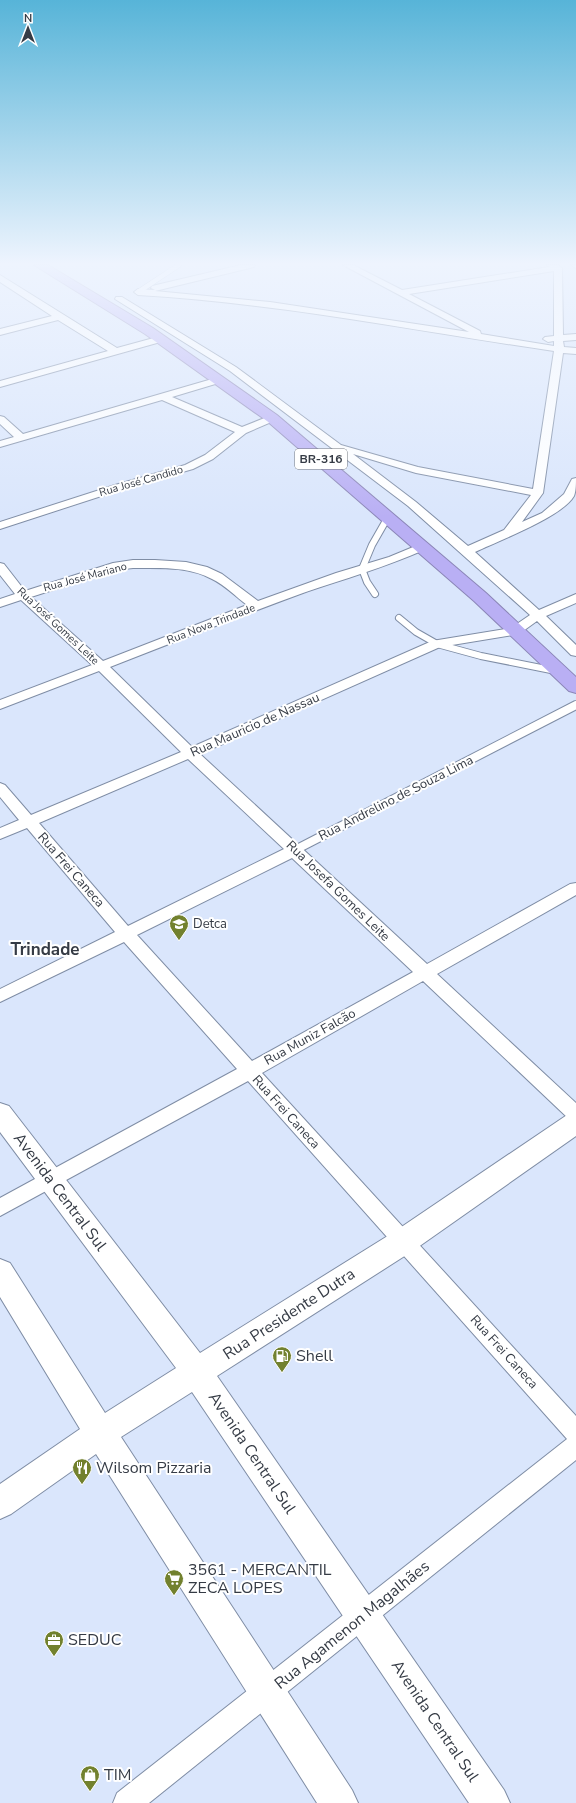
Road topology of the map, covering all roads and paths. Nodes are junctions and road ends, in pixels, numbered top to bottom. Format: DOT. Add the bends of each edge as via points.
graph roads {
  1 [pos="111,349"];
  2 [pos="126,349"];
  3 [pos="175,349"];
  4 [pos="201,349"];
  5 [pos="558,349"];
  6 [pos="116,352"];
  7 [pos="219,380"];
  8 [pos="0,384"];
  9 [pos="162,396"];
  10 [pos="272,418"];
  11 [pos="0,419"];
  12 [pos="242,430"];
  13 [pos="21,438"];
  14 [pos="0,444"];
  15 [pos="333,445"];
  16 [pos="576,481"];
  17 [pos="538,493"];
  18 [pos="573,495"];
  19 [pos="388,517"];
  20 [pos="0,526"];
  21 [pos="508,532"];
  22 [pos="422,548"];
  23 [pos="467,551"];
  24 [pos="0,567"];
  25 [pos="362,570"];
  26 [pos="375,594"];
  27 [pos="22,595"];
  28 [pos="576,598"];
  29 [pos="0,603"];
  30 [pos="256,606"];
  31 [pos="538,615"];
  32 [pos="398,618"];
  33 [pos="515,631"];
  34 [pos="437,644"];
  35 [pos="576,652"];
  36 [pos="102,667"];
  37 [pos="561,672"];
  38 [pos="576,687"];
  39 [pos="0,705"];
  40 [pos="576,705"];
  41 [pos="190,753"];
  42 [pos="0,788"];
  43 [pos="30,822"];
  44 [pos="0,834"];
  45 [pos="295,850"];
  46 [pos="576,888"];
  47 [pos="126,934"];
  48 [pos="424,973"];
  49 [pos="0,996"];
  50 [pos="250,1072"];
  51 [pos="0,1113"];
  52 [pos="576,1114"];
  53 [pos="576,1122"];
  54 [pos="50,1180"];
  55 [pos="0,1208"];
  56 [pos="404,1241"];
  57 [pos="0,1272"];
  58 [pos="197,1373"];
  59 [pos="576,1432"];
  60 [pos="100,1433"];
  61 [pos="576,1446"];
  62 [pos="0,1504"];
  63 [pos="362,1615"];
  64 [pos="268,1693"];
  65 [pos="127,1803"];
  66 [pos="339,1803"];
  67 [pos="491,1803"];
  1 -- 6 [label="street"];
  2 -- 6 [label="street"];
  3 -- 7 [label="highway, BR-316"];
  4 -- 15 [label="street" via="233,369"];
  5 -- 17 [label="street"];
  6 -- 8 [label="street"];
  7 -- 9 [label="street"];
  7 -- 10 [label="highway, BR-316"];
  9 -- 12 [label="street"];
  9 -- 13 [label="street"];
  10 -- 12 [label="street, Rua José Candido"];
  10 -- 19 [label="highway, BR-316"];
  11 -- 13 [label="street"];
  12 -- 20 [label="street, Rua José Candido" via="209,457 190,468 119,487"];
  13 -- 14 [label="street"];
  15 -- 17 [label="street" via="416,470"];
  15 -- 23 [label="street" via="412,504"];
  16 -- 18 [label="street"];
  17 -- 21 [label="street"];
  18 -- 21 [label="street" via="546,515"];
  19 -- 22 [label="highway, BR-316"];
  19 -- 25 [label="lane" via="372,545"];
  21 -- 23 [label="street"];
  22 -- 25 [label="street, Rua Nova Trindade"];
  22 -- 33 [label="highway, BR-316" via="480,597"];
  23 -- 31 [label="street"];
  24 -- 27 [label="street, Rua José Gomes Leite"];
  25 -- 26 [label="lane"];
  25 -- 30 [label="street, Rua Nova Trindade"];
  27 -- 29 [label="street, Rua José Mariano"];
  27 -- 30 [label="street, Rua José Mariano" via="113,567 156,564 203,570 218,577"];
  27 -- 36 [label="street, Rua José Gomes Leite"];
  28 -- 31 [label="street"];
  30 -- 36 [label="street, Rua Nova Trindade"];
  31 -- 33 [label="street"];
  31 -- 35 [label="street"];
  32 -- 34 [label="lane"];
  33 -- 34 [label="street, Rua Mauricio de Nassau"];
  33 -- 37 [label="highway, BR-316"];
  34 -- 37 [label="lane" via="481,656"];
  34 -- 41 [label="street, Rua Mauricio de Nassau"];
  36 -- 39 [label="street, Rua Nova Trindade"];
  36 -- 41 [label="street, Rua Josefa Gomes Leite"];
  37 -- 38 [label="highway, BR-316"];
  40 -- 45 [label="lane, Rua Andrelino de Souza Lima"];
  41 -- 43 [label="street, Rua Mauricio de Nassau"];
  41 -- 45 [label="street, Rua Josefa Gomes Leite"];
  42 -- 43 [label="street, Rua Frei Caneca"];
  43 -- 44 [label="street, Rua Mauricio de Nassau"];
  43 -- 47 [label="street, Rua Frei Caneca"];
  45 -- 47 [label="street, Rua Andrelino de Souza Lima"];
  45 -- 48 [label="street, Rua Josefa Gomes Leite"];
  46 -- 48 [label="street, Rua Muniz Falcão"];
  47 -- 49 [label="street, Rua Andrelino de Souza Lima"];
  47 -- 50 [label="street, Rua Frei Caneca"];
  48 -- 50 [label="street, Rua Muniz Falcão"];
  48 -- 52 [label="street, Rua Josefa Gomes Leite"];
  50 -- 54 [label="street, Rua Muniz Falcão"];
  50 -- 56 [label="street, Rua Frei Caneca"];
  51 -- 54 [label="main road, Avenida Central Sul"];
  53 -- 56 [label="main road, Rua Presidente Dutra"];
  54 -- 55 [label="street, Rua Muniz Falcão"];
  54 -- 58 [label="main road, Avenida Central Sul"];
  56 -- 58 [label="main road, Rua Presidente Dutra"];
  56 -- 59 [label="street, Rua Frei Caneca"];
  57 -- 60 [label="main road"];
  58 -- 60 [label="main road, Rua Presidente Dutra"];
  58 -- 63 [label="main road, Avenida Central Sul"];
  60 -- 62 [label="main road, Rua Presidente Dutra"];
  60 -- 64 [label="main road"];
  61 -- 63 [label="street, Rua Agamenon Magalhães"];
  63 -- 64 [label="street, Rua Agamenon Magalhães"];
  63 -- 67 [label="main road, Avenida Central Sul"];
  64 -- 65 [label="street, Rua Agamenon Magalhães"];
  64 -- 66 [label="main road"];
}
